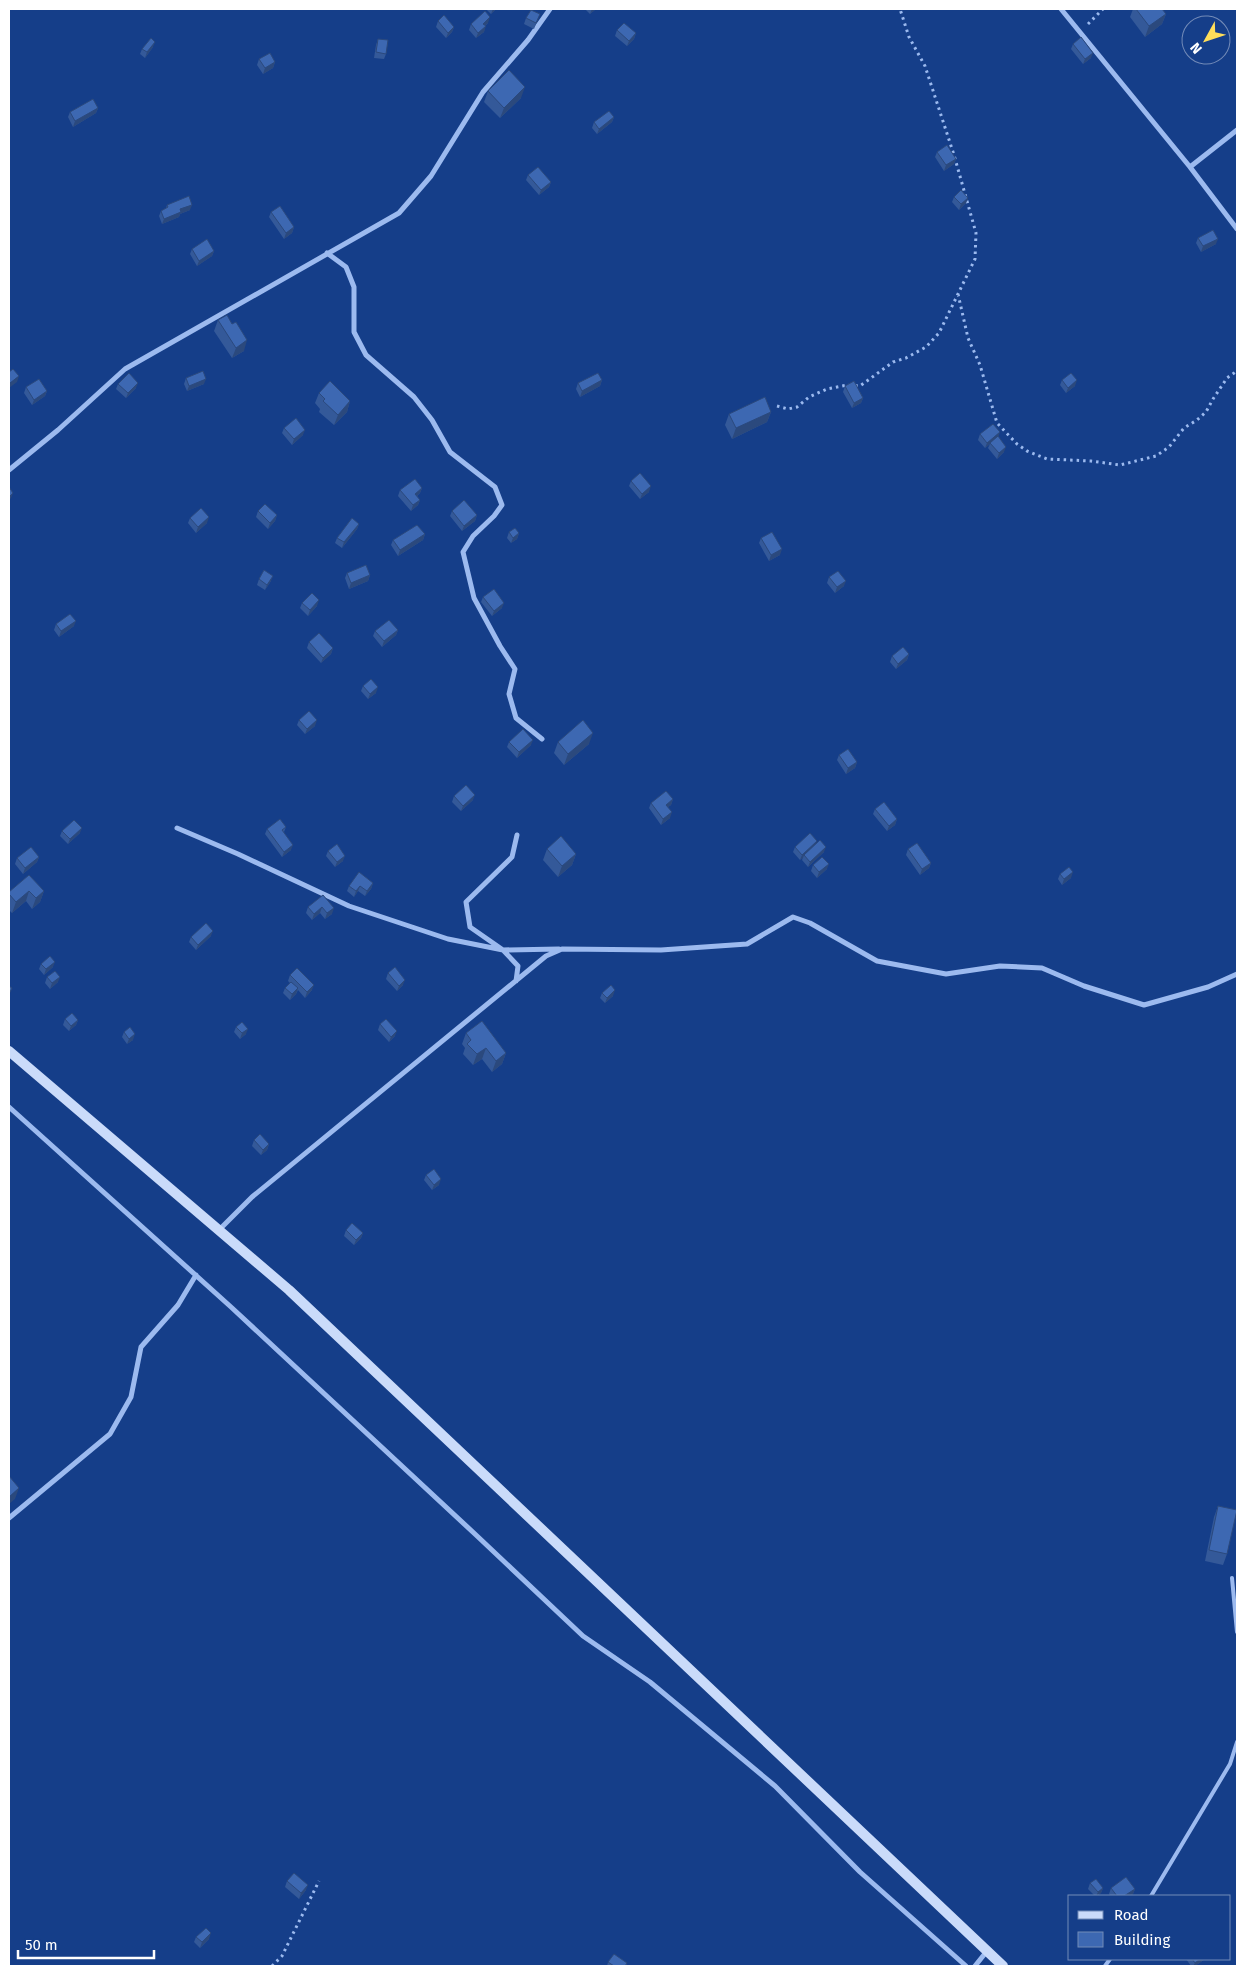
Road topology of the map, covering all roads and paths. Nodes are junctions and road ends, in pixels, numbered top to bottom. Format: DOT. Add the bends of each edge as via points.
graph roads {
  1 [pos="550,9"];
  2 [pos="900,9"];
  3 [pos="1061,9"];
  4 [pos="1103,9"];
  5 [pos="1081,32"];
  6 [pos="1237,130"];
  7 [pos="1190,167"];
  8 [pos="1237,229"];
  9 [pos="326,253"];
  10 [pos="958,294"];
  11 [pos="1237,370"];
  12 [pos="777,406"];
  13 [pos="9,470"];
  14 [pos="542,739"];
  15 [pos="177,828"];
  16 [pos="517,835"];
  17 [pos="562,949"];
  18 [pos="503,950"];
  19 [pos="1237,974"];
  20 [pos="516,981"];
  21 [pos="9,1051"];
  22 [pos="9,1107"];
  23 [pos="219,1230"];
  24 [pos="196,1275"];
  25 [pos="9,1518"];
  26 [pos="1232,1578"];
  27 [pos="1237,1632"];
  28 [pos="1237,1742"];
  29 [pos="319,1881"];
  30 [pos="1152,1895"];
  31 [pos="987,1951"];
  32 [pos="272,1966"];
  33 [pos="966,1966"];
  34 [pos="975,1966"];
  35 [pos="1003,1966"];
  1 -- 9 [label="street" via="483,92 431,176 399,213"];
  2 -- 10 [label="path" via="909,37 925,66 976,233 975,259"];
  3 -- 5 [label="street"];
  4 -- 5 [label="path"];
  5 -- 7 [label="street"];
  6 -- 7 [label="street"];
  7 -- 8 [label="street"];
  9 -- 13 [label="street" via="125,368"];
  9 -- 14 [label="street" via="346,267 354,287 354,332 366,355 414,397 450,452 495,487 502,505 473,536 463,552 474,598 515,669 509,694 516,718"];
  10 -- 11 [label="path" via="968,338 980,365 997,423 1017,444 1047,459 1120,466 1156,456 1169,447 1184,428 1206,412 1227,378"];
  10 -- 12 [label="path" via="939,333 926,347 893,362 860,386 827,389 797,407"];
  15 -- 18 [label="street" via="349,906 448,940"];
  16 -- 18 [label="street" via="512,857 466,902 470,927"];
  17 -- 18 [label="street"];
  17 -- 19 [label="street" via="661,950 747,944 793,917 878,960 946,974 1000,966 1042,968 1084,986 1144,1005 1208,987"];
  17 -- 20 [label="street" via="546,956"];
  18 -- 20 [label="street" via="518,966"];
  20 -- 23 [label="street" via="252,1197"];
  21 -- 23 [label="street"];
  22 -- 24 [label="street"];
  23 -- 31 [label="street" via="289,1290"];
  24 -- 25 [label="street" via="178,1305 141,1347 132,1396 110,1434"];
  24 -- 33 [label="street" via="583,1636 650,1682 775,1786 860,1872"];
  26 -- 27 [label="lane"];
  28 -- 30 [label="lane" via="1230,1764"];
  29 -- 32 [label="path" via="282,1956"];
  31 -- 34 [label="street"];
  31 -- 35 [label="street"];
}
